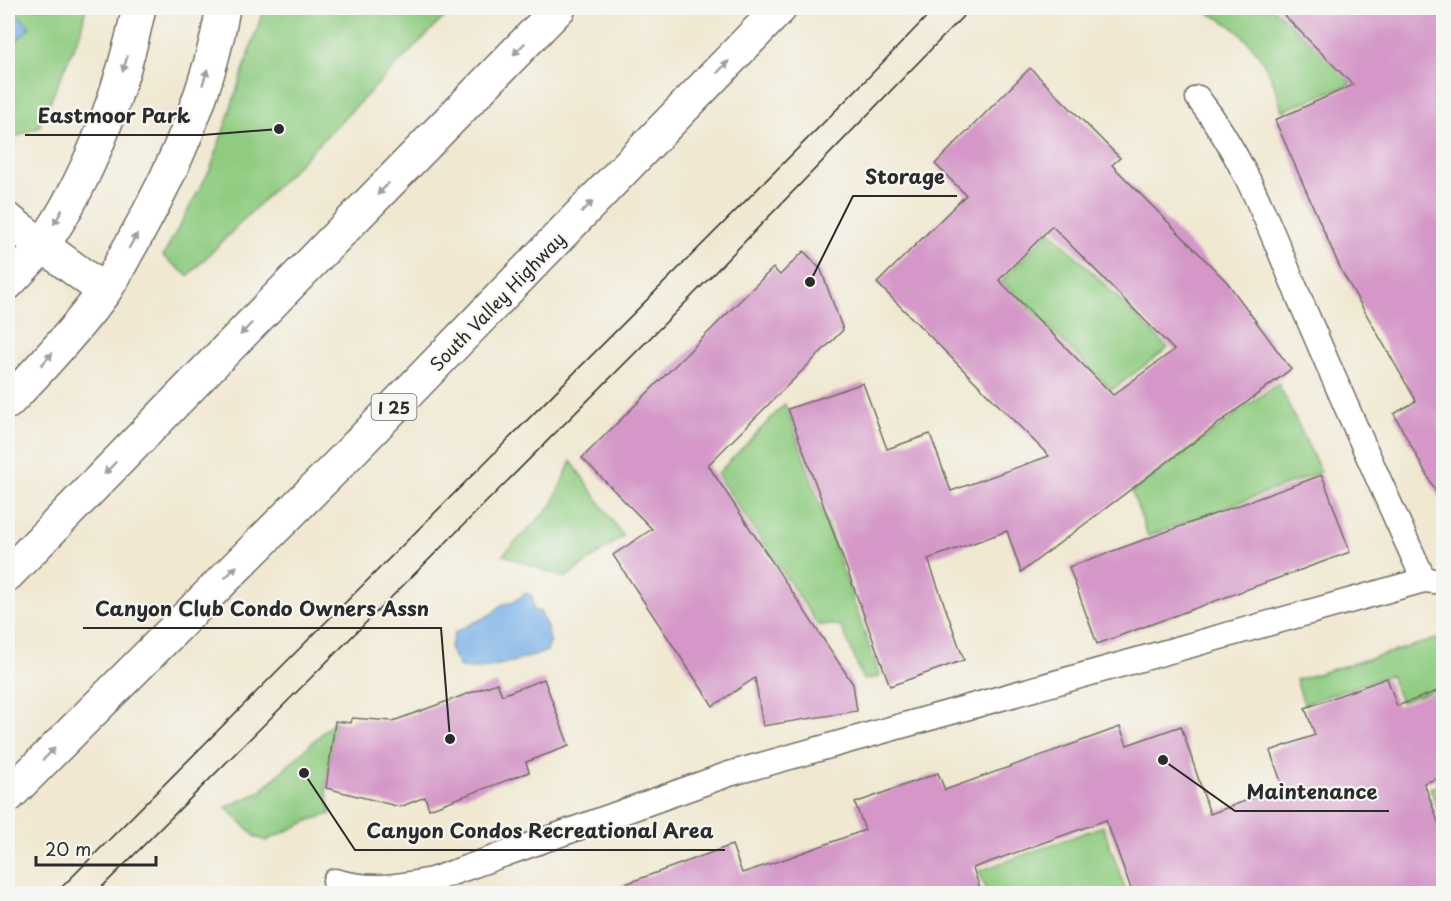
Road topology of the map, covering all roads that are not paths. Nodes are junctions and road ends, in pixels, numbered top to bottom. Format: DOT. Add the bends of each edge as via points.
graph roads {
  1 [pos="140,8"];
  2 [pos="223,8"];
  3 [pos="560,8"];
  4 [pos="778,9"];
  5 [pos="1198,98"];
  6 [pos="8,220"];
  7 [pos="42,246"];
  8 [pos="8,283"];
  9 [pos="105,291"];
  10 [pos="8,402"];
  11 [pos="8,574"];
  12 [pos="1434,581"];
  13 [pos="8,796"];
  14 [pos="335,881"];
  1 -- 7 [label="main road, one-way" via="123,72 87,167"];
  9 -- 2 [label="main road, one-way" via="161,190 187,131"];
  3 -- 11 [label="main road, one-way"];
  13 -- 4 [label="main road, South Valley Highway / I 25, one-way" via="339,464"];
  5 -- 12 [label="lane" via="1229,140 1248,178 1345,405"];
  6 -- 7 [label="main road"];
  7 -- 8 [label="main road"];
  7 -- 9 [label="main road"];
  10 -- 9 [label="main road, one-way"];
  12 -- 14 [label="lane" via="729,774 432,880 375,888"];
}
